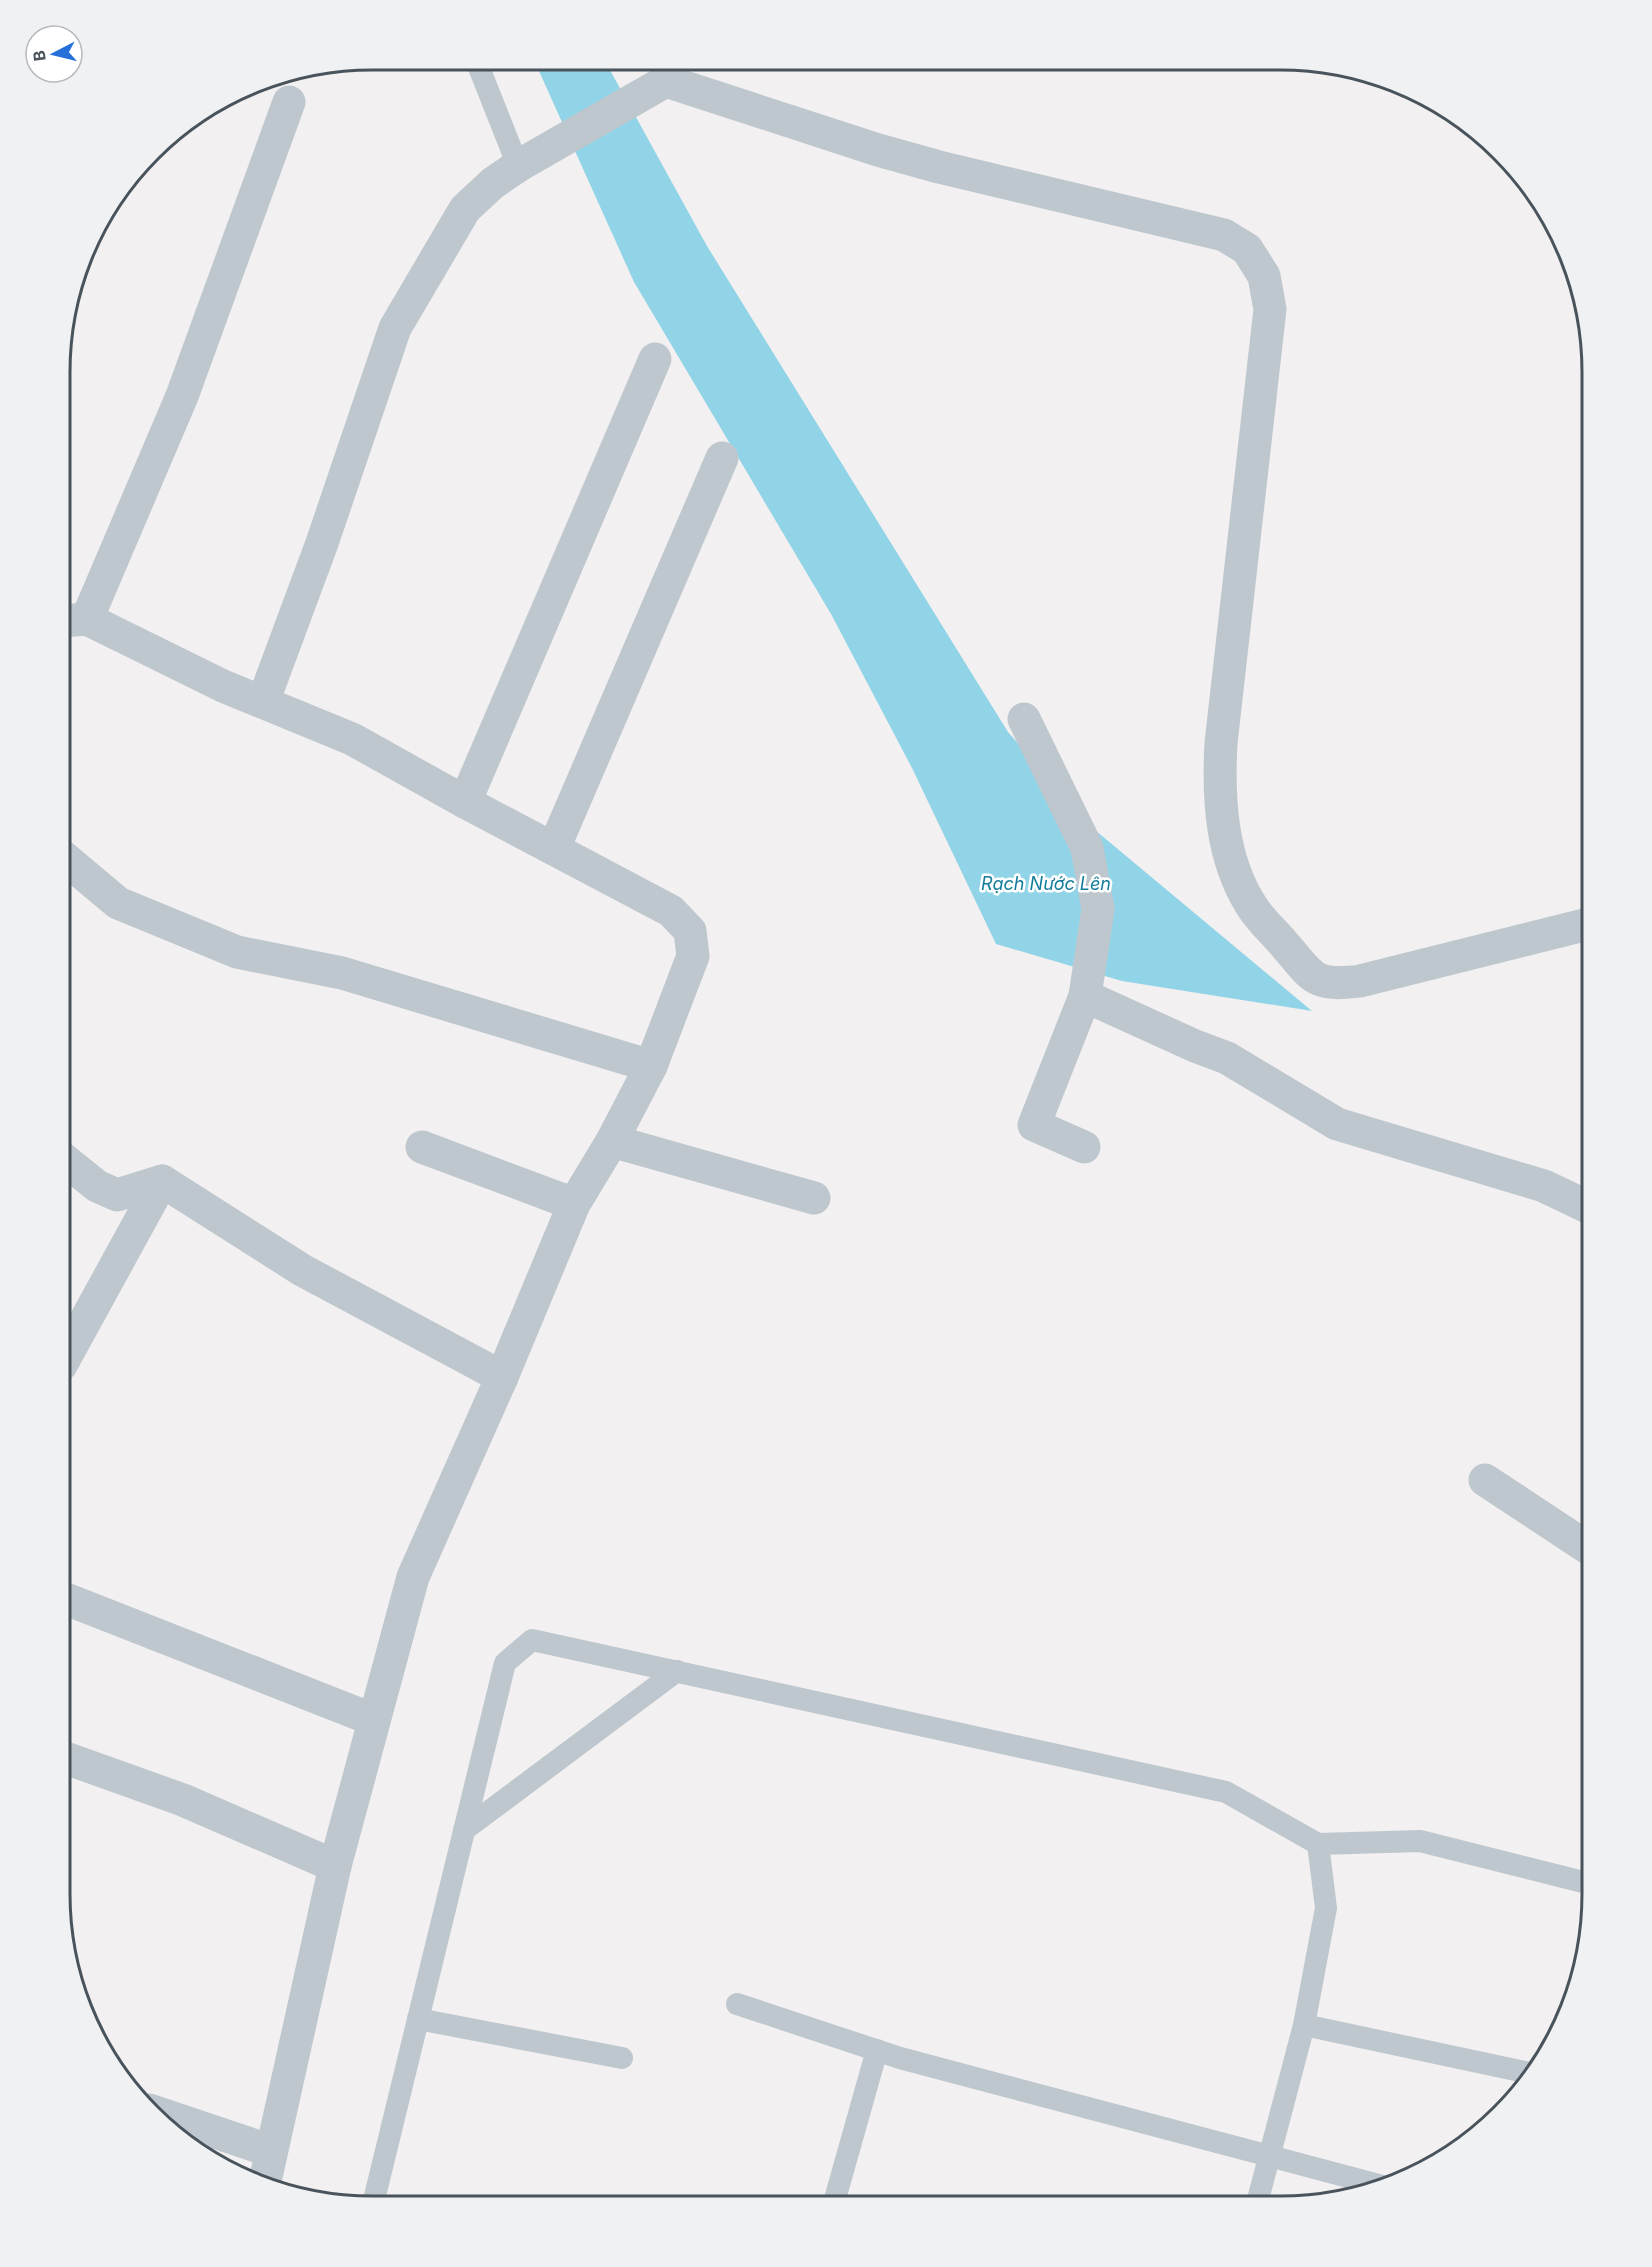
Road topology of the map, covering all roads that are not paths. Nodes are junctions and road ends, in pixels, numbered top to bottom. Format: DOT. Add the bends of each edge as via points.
graph roads {
  1 [pos="481,70"];
  2 [pos="672,71"];
  3 [pos="289,102"];
  4 [pos="530,159"];
  5 [pos="655,359"];
  6 [pos="722,458"];
  7 [pos="74,620"];
  8 [pos="263,702"];
  9 [pos="1024,719"];
  10 [pos="465,802"];
  11 [pos="554,848"];
  12 [pos="70,863"];
  13 [pos="1582,926"];
  14 [pos="1085,996"];
  15 [pos="651,1066"];
  16 [pos="612,1141"];
  17 [pos="422,1146"];
  18 [pos="1084,1147"];
  19 [pos="70,1164"];
  20 [pos="162,1181"];
  21 [pos="814,1198"];
  22 [pos="574,1204"];
  23 [pos="1582,1204"];
  24 [pos="70,1349"];
  25 [pos="502,1377"];
  26 [pos="1485,1480"];
  27 [pos="1582,1543"];
  28 [pos="70,1601"];
  29 [pos="677,1671"];
  30 [pos="374,1720"];
  31 [pos="70,1760"];
  32 [pos="464,1830"];
  33 [pos="1318,1844"];
  34 [pos="335,1866"];
  35 [pos="1582,1882"];
  36 [pos="737,2004"];
  37 [pos="418,2019"];
  38 [pos="1304,2025"];
  39 [pos="877,2050"];
  40 [pos="622,2058"];
  41 [pos="1524,2072"];
  42 [pos="168,2116"];
  43 [pos="271,2151"];
  44 [pos="1269,2155"];
  45 [pos="266,2176"];
  46 [pos="1369,2182"];
  47 [pos="378,2196"];
  48 [pos="836,2196"];
  49 [pos="1259,2196"];
  1 -- 4 [label="lane"];
  2 -- 4 [label="street" via="638,98"];
  2 -- 13 [label="street" via="878,150 1224,235 1246,249 1264,276 1270,309 1221,743 1224,824 1228,852 1241,887 1251,906 1316,979 1325,983 1360,981"];
  3 -- 7 [label="street" via="182,396"];
  4 -- 8 [label="street" via="493,183 465,209 395,328"];
  5 -- 10 [label="street"];
  6 -- 11 [label="street"];
  7 -- 8 [label="street"];
  8 -- 10 [label="street" via="352,739"];
  9 -- 14 [label="street" via="1087,848 1098,909"];
  10 -- 11 [label="street"];
  11 -- 15 [label="street" via="671,911 690,931 693,956"];
  12 -- 15 [label="street" via="118,903 237,952 342,973"];
  14 -- 18 [label="street" via="1034,1125"];
  14 -- 23 [label="street" via="1227,1058 1337,1124 1544,1186"];
  15 -- 16 [label="street"];
  16 -- 21 [label="street"];
  16 -- 22 [label="street"];
  17 -- 22 [label="street"];
  19 -- 20 [label="street" via="97,1186 117,1195"];
  20 -- 24 [label="street"];
  20 -- 25 [label="street" via="302,1270"];
  22 -- 25 [label="street"];
  25 -- 30 [label="street" via="413,1577"];
  26 -- 27 [label="street"];
  28 -- 30 [label="street"];
  29 -- 32 [label="lane"];
  29 -- 32 [label="lane" via="532,1640 505,1663"];
  29 -- 33 [label="lane" via="1226,1792"];
  30 -- 34 [label="street"];
  31 -- 34 [label="street" via="183,1800"];
  32 -- 37 [label="lane"];
  33 -- 35 [label="lane" via="1420,1840"];
  33 -- 38 [label="lane" via="1326,1908"];
  34 -- 43 [label="street"];
  36 -- 39 [label="lane"];
  37 -- 40 [label="lane"];
  37 -- 47 [label="lane"];
  38 -- 41 [label="lane"];
  38 -- 44 [label="lane"];
  39 -- 44 [label="lane"];
  39 -- 48 [label="lane"];
  42 -- 43 [label="street"];
  43 -- 45 [label="street"];
  44 -- 46 [label="lane"];
  44 -- 49 [label="lane"];
}
